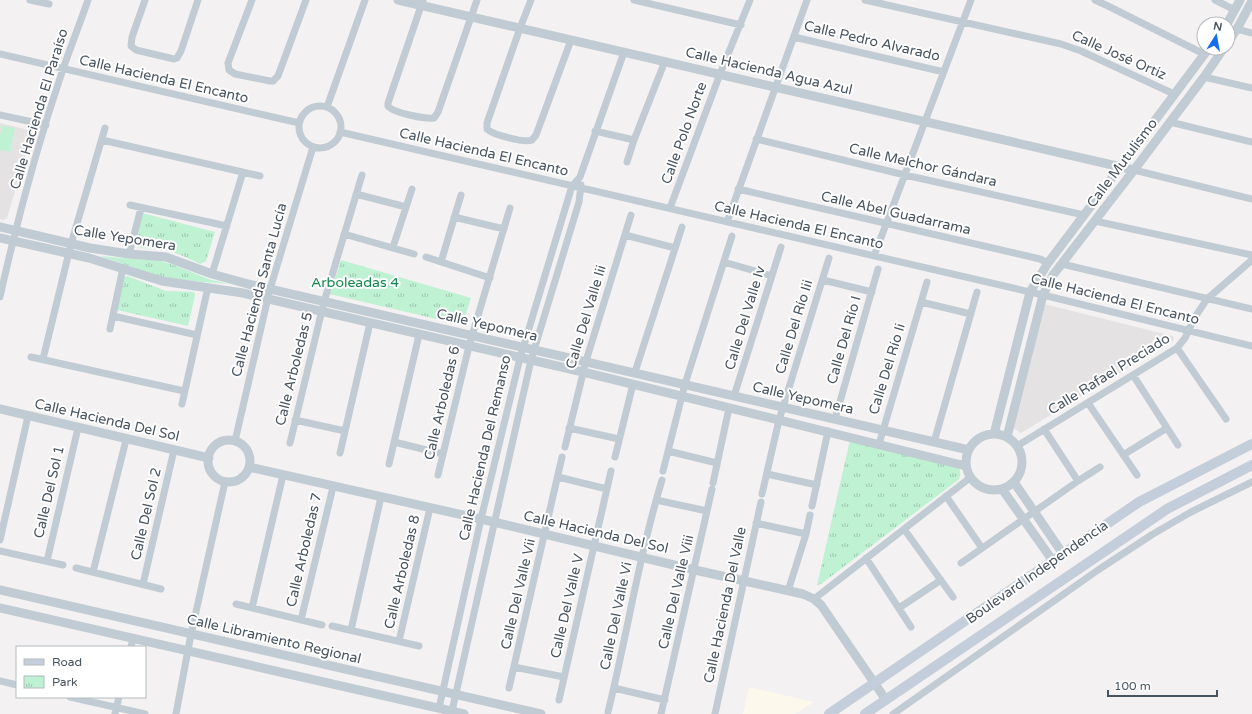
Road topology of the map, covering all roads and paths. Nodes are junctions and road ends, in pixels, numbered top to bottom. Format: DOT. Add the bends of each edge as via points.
graph roads {
  1 [pos="30,0"];
  2 [pos="88,0"];
  3 [pos="145,0"];
  4 [pos="198,0"];
  5 [pos="252,0"];
  6 [pos="306,0"];
  7 [pos="365,0"];
  8 [pos="398,0"];
  9 [pos="477,0"];
  10 [pos="531,0"];
  11 [pos="634,0"];
  12 [pos="750,0"];
  13 [pos="807,0"];
  14 [pos="865,0"];
  15 [pos="971,0"];
  16 [pos="1095,0"];
  17 [pos="1215,0"];
  18 [pos="1240,0"];
  19 [pos="1252,1"];
  20 [pos="422,3"];
  21 [pos="49,4"];
  22 [pos="1235,10"];
  23 [pos="1231,16"];
  24 [pos="470,17"];
  25 [pos="962,23"];
  26 [pos="741,25"];
  27 [pos="520,28"];
  28 [pos="1237,29"];
  29 [pos="1252,33"];
  30 [pos="794,37"];
  31 [pos="571,40"];
  32 [pos="1196,46"];
  33 [pos="624,52"];
  34 [pos="0,54"];
  35 [pos="1202,56"];
  36 [pos="1219,56"];
  37 [pos="665,61"];
  38 [pos="63,69"];
  39 [pos="944,72"];
  40 [pos="720,74"];
  41 [pos="1204,78"];
  42 [pos="775,86"];
  43 [pos="1252,88"];
  44 [pos="1174,94"];
  45 [pos="327,107"];
  46 [pos="0,115"];
  47 [pos="926,121"];
  48 [pos="1170,122"];
  49 [pos="298,123"];
  50 [pos="46,125"];
  51 [pos="105,128"];
  52 [pos="595,131"];
  53 [pos="340,132"];
  54 [pos="756,139"];
  55 [pos="102,140"];
  56 [pos="634,140"];
  57 [pos="1252,142"];
  58 [pos="313,147"];
  59 [pos="627,162"];
  60 [pos="1122,166"];
  61 [pos="1134,170"];
  62 [pos="243,172"];
  63 [pos="362,174"];
  64 [pos="905,175"];
  65 [pos="260,176"];
  66 [pos="580,177"];
  67 [pos="572,186"];
  68 [pos="582,188"];
  69 [pos="412,189"];
  70 [pos="738,189"];
  71 [pos="356,194"];
  72 [pos="461,195"];
  73 [pos="1252,199"];
  74 [pos="130,205"];
  75 [pos="406,206"];
  76 [pos="141,208"];
  77 [pos="510,208"];
  78 [pos="670,208"];
  79 [pos="631,215"];
  80 [pos="1084,215"];
  81 [pos="454,217"];
  82 [pos="1095,221"];
  83 [pos="727,222"];
  84 [pos="887,224"];
  85 [pos="0,226"];
  86 [pos="227,226"];
  87 [pos="682,227"];
  88 [pos="504,229"];
  89 [pos="15,230"];
  90 [pos="344,234"];
  91 [pos="625,235"];
  92 [pos="732,236"];
  93 [pos="0,238"];
  94 [pos="13,241"];
  95 [pos="71,244"];
  96 [pos="781,247"];
  97 [pos="393,248"];
  98 [pos="675,248"];
  99 [pos="69,254"];
  100 [pos="129,254"];
  101 [pos="414,254"];
  102 [pos="1252,255"];
  103 [pos="874,256"];
  104 [pos="426,257"];
  105 [pos="829,258"];
  106 [pos="1252,260"];
  107 [pos="441,262"];
  108 [pos="724,262"];
  109 [pos="1048,263"];
  110 [pos="1062,264"];
  111 [pos="124,268"];
  112 [pos="878,269"];
  113 [pos="212,274"];
  114 [pos="1053,275"];
  115 [pos="772,276"];
  116 [pos="490,278"];
  117 [pos="822,280"];
  118 [pos="927,282"];
  119 [pos="208,288"];
  120 [pos="270,289"];
  121 [pos="872,292"];
  122 [pos="977,292"];
  123 [pos="1030,292"];
  124 [pos="1043,295"];
  125 [pos="0,297"];
  126 [pos="268,299"];
  127 [pos="1207,299"];
  128 [pos="324,302"];
  129 [pos="921,302"];
  130 [pos="1252,309"];
  131 [pos="322,312"];
  132 [pos="971,314"];
  133 [pos="113,316"];
  134 [pos="370,323"];
  135 [pos="110,329"];
  136 [pos="1190,330"];
  137 [pos="197,335"];
  138 [pos="419,335"];
  139 [pos="472,336"];
  140 [pos="469,346"];
  141 [pos="1252,346"];
  142 [pos="523,347"];
  143 [pos="1177,348"];
  144 [pos="534,350"];
  145 [pos="32,356"];
  146 [pos="520,358"];
  147 [pos="43,359"];
  148 [pos="531,360"];
  149 [pos="586,361"];
  150 [pos="583,372"];
  151 [pos="635,372"];
  152 [pos="1133,375"];
  153 [pos="633,384"];
  154 [pos="685,384"];
  155 [pos="184,391"];
  156 [pos="734,396"];
  157 [pos="682,397"];
  158 [pos="1088,403"];
  159 [pos="182,404"];
  160 [pos="729,408"];
  161 [pos="783,408"];
  162 [pos="0,409"];
  163 [pos="28,416"];
  164 [pos="835,419"];
  165 [pos="1226,419"];
  166 [pos="295,420"];
  167 [pos="779,420"];
  168 [pos="78,428"];
  169 [pos="569,428"];
  170 [pos="1166,428"];
  171 [pos="882,430"];
  172 [pos="1044,430"];
  173 [pos="345,431"];
  174 [pos="828,431"];
  175 [pos="994,434"];
  176 [pos="1007,438"];
  177 [pos="619,439"];
  178 [pos="126,440"];
  179 [pos="234,441"];
  180 [pos="394,442"];
  181 [pos="934,442"];
  182 [pos="290,443"];
  183 [pos="879,444"];
  184 [pos="1252,444"];
  185 [pos="1178,445"];
  186 [pos="1017,446"];
  187 [pos="565,447"];
  188 [pos="174,450"];
  189 [pos="969,450"];
  190 [pos="668,451"];
  191 [pos="340,453"];
  192 [pos="443,454"];
  193 [pos="1123,455"];
  194 [pos="562,457"];
  195 [pos="615,457"];
  196 [pos="209,458"];
  197 [pos="717,463"];
  198 [pos="389,464"];
  199 [pos="1252,464"];
  200 [pos="966,466"];
  201 [pos="249,467"];
  202 [pos="1100,467"];
  203 [pos="611,471"];
  204 [pos="663,472"];
  205 [pos="767,474"];
  206 [pos="283,475"];
  207 [pos="1137,475"];
  208 [pos="438,476"];
  209 [pos="971,477"];
  210 [pos="558,478"];
  211 [pos="662,480"];
  212 [pos="1078,481"];
  213 [pos="225,482"];
  214 [pos="1014,482"];
  215 [pos="1252,482"];
  216 [pos="817,485"];
  217 [pos="333,487"];
  218 [pos="607,489"];
  219 [pos="1002,489"];
  220 [pos="946,496"];
  221 [pos="380,497"];
  222 [pos="761,498"];
  223 [pos="656,500"];
  224 [pos="812,506"];
  225 [pos="430,508"];
  226 [pos="707,511"];
  227 [pos="1034,512"];
  228 [pos="810,515"];
  229 [pos="481,519"];
  230 [pos="1024,519"];
  231 [pos="494,522"];
  232 [pos="756,523"];
  233 [pos="904,529"];
  234 [pos="545,534"];
  235 [pos="806,534"];
  236 [pos="0,540"];
  237 [pos="594,546"];
  238 [pos="982,548"];
  239 [pos="0,551"];
  240 [pos="1063,554"];
  241 [pos="643,558"];
  242 [pos="866,558"];
  243 [pos="46,561"];
  244 [pos="1053,561"];
  245 [pos="961,563"];
  246 [pos="62,565"];
  247 [pos="76,568"];
  248 [pos="695,570"];
  249 [pos="93,572"];
  250 [pos="743,580"];
  251 [pos="941,580"];
  252 [pos="143,584"];
  253 [pos="161,589"];
  254 [pos="0,590"];
  255 [pos="788,590"];
  256 [pos="953,598"];
  257 [pos="814,599"];
  258 [pos="236,604"];
  259 [pos="0,608"];
  260 [pos="252,608"];
  261 [pos="899,608"];
  262 [pos="301,620"];
  263 [pos="322,625"];
  264 [pos="332,626"];
  265 [pos="911,627"];
  266 [pos="351,630"];
  267 [pos="191,634"];
  268 [pos="399,641"];
  269 [pos="132,643"];
  270 [pos="419,646"];
  271 [pos="188,651"];
  272 [pos="947,659"];
  273 [pos="514,667"];
  274 [pos="955,671"];
  275 [pos="564,677"];
  276 [pos="0,681"];
  277 [pos="875,684"];
  278 [pos="16,685"];
  279 [pos="509,688"];
  280 [pos="614,688"];
  281 [pos="442,692"];
  282 [pos="455,694"];
  283 [pos="73,698"];
  284 [pos="119,698"];
  285 [pos="559,700"];
  286 [pos="664,700"];
  287 [pos="886,700"];
  288 [pos="439,708"];
  289 [pos="116,711"];
  290 [pos="452,711"];
  291 [pos="608,712"];
  292 [pos="144,714"];
  293 [pos="176,714"];
  294 [pos="464,714"];
  295 [pos="541,714"];
  296 [pos="661,714"];
  297 [pos="715,714"];
  298 [pos="829,714"];
  299 [pos="866,714"];
  300 [pos="893,714"];
  1 -- 21 [label="street"];
  2 -- 38 [label="street, Calle Hacienda El Paraíso"];
  3 -- 4 [label="street" via="131,46 136,50 174,59 181,51"];
  5 -- 6 [label="street" via="228,67 235,74 270,81 278,76"];
  7 -- 45 [label="street"];
  8 -- 20 [label="street, Calle Hacienda Agua Azul"];
  9 -- 24 [label="street"];
  10 -- 27 [label="street"];
  11 -- 26 [label="street"];
  12 -- 26 [label="street, Calle Polo Norte"];
  13 -- 30 [label="street"];
  14 -- 25 [label="street, Calle José Ortiz"];
  15 -- 25 [label="street"];
  16 -- 32 [label="street"];
  17 -- 22 [label="street"];
  18 -- 22 [label="street"];
  19 -- 28 [label="street"];
  20 -- 24 [label="street, Calle Hacienda Agua Azul"];
  20 -- 24 [label="street" via="388,103 392,110 434,118"];
  22 -- 23 [label="street"];
  24 -- 27 [label="street, Calle Hacienda Agua Azul"];
  25 -- 39 [label="street"];
  25 -- 44 [label="street, Calle José Ortiz" via="1072,48"];
  26 -- 40 [label="street, Calle Polo Norte"];
  27 -- 31 [label="street, Calle Hacienda Agua Azul"];
  27 -- 31 [label="street" via="486,126 489,131 496,134 526,141 532,140 536,135"];
  28 -- 29 [label="street"];
  30 -- 39 [label="street, Calle Pedro Alvarado"];
  30 -- 42 [label="street"];
  31 -- 33 [label="street, Calle Hacienda Agua Azul"];
  33 -- 37 [label="street, Calle Hacienda Agua Azul"];
  33 -- 52 [label="street, Calle Hacienda Del Remanso"];
  34 -- 38 [label="street, Calle Hacienda El Encanto"];
  35 -- 44 [label="street, Calle Mutulismo"];
  36 -- 41 [label="street, Calle Mutulismo"];
  37 -- 40 [label="street, Calle Hacienda Agua Azul"];
  37 -- 56 [label="street"];
  38 -- 49 [label="street, Calle Hacienda El Encanto"];
  38 -- 50 [label="street, Calle Hacienda El Paraíso"];
  39 -- 47 [label="street"];
  40 -- 42 [label="street, Calle Hacienda Agua Azul"];
  40 -- 78 [label="street, Calle Polo Norte"];
  41 -- 43 [label="street"];
  41 -- 48 [label="street, Calle Mutulismo"];
  42 -- 47 [label="street, Calle Hacienda Agua Azul"];
  42 -- 54 [label="street"];
  44 -- 60 [label="street, Calle Mutulismo"];
  45 -- 49 [label="street" via="309,108"];
  45 -- 53 [label="street" via="340,120"];
  46 -- 50 [label="street"];
  47 -- 60 [label="street, Calle Hacienda Agua Azul"];
  47 -- 64 [label="street"];
  48 -- 57 [label="street"];
  48 -- 61 [label="street, Calle Mutulismo"];
  49 -- 58 [label="street" via="300,135"];
  50 -- 89 [label="street, Calle Hacienda El Paraíso"];
  51 -- 55 [label="street"];
  52 -- 56 [label="street"];
  52 -- 66 [label="street, Calle Hacienda Del Remanso"];
  53 -- 58 [label="street" via="333,144 327,147"];
  53 -- 67 [label="street, Calle Hacienda El Encanto"];
  54 -- 64 [label="street, Calle Melchor Gándara"];
  54 -- 70 [label="street"];
  55 -- 62 [label="street"];
  55 -- 95 [label="street"];
  56 -- 59 [label="street"];
  58 -- 120 [label="street, Calle Hacienda Santa Lucía"];
  60 -- 61 [label="street, Calle Hacienda Agua Azul"];
  60 -- 80 [label="street, Calle Mutulismo"];
  61 -- 73 [label="street"];
  61 -- 82 [label="street, Calle Mutulismo"];
  62 -- 65 [label="street"];
  62 -- 86 [label="street"];
  63 -- 71 [label="street, Calle Arboledas 5"];
  64 -- 80 [label="street, Calle Melchor Gándara"];
  64 -- 84 [label="street"];
  66 -- 67 [label="street, Calle Hacienda Del Remanso"];
  66 -- 68 [label="street, Calle Hacienda Del Remanso"];
  67 -- 68 [label="street, Calle Hacienda El Encanto"];
  67 -- 142 [label="street, Calle Hacienda Del Remanso"];
  68 -- 78 [label="street, Calle Hacienda El Encanto"];
  68 -- 144 [label="street, Calle Hacienda Del Remanso"];
  69 -- 75 [label="street"];
  70 -- 83 [label="street"];
  70 -- 84 [label="street, Calle Abel Guadarrama"];
  71 -- 75 [label="street"];
  71 -- 90 [label="street, Calle Arboledas 5"];
  72 -- 81 [label="street"];
  74 -- 76 [label="street"];
  75 -- 97 [label="street"];
  76 -- 86 [label="street"];
  76 -- 100 [label="street"];
  77 -- 88 [label="street, Calle Arboledas 6"];
  78 -- 83 [label="street, Calle Hacienda El Encanto"];
  79 -- 91 [label="street, Calle Del Valle Iii"];
  80 -- 109 [label="street, Calle Mutulismo"];
  81 -- 88 [label="street"];
  81 -- 107 [label="street"];
  82 -- 102 [label="street"];
  82 -- 110 [label="street, Calle Mutulismo"];
  83 -- 103 [label="street, Calle Hacienda El Encanto"];
  84 -- 103 [label="street"];
  84 -- 109 [label="street, Calle Abel Guadarrama" via="1040,259"];
  85 -- 89 [label="street, Calle Yepomera"];
  86 -- 113 [label="street"];
  87 -- 98 [label="street"];
  88 -- 116 [label="street, Calle Arboledas 6"];
  89 -- 94 [label="street, Calle Hacienda El Paraíso"];
  89 -- 95 [label="street, Calle Yepomera"];
  90 -- 97 [label="street"];
  90 -- 128 [label="street, Calle Arboledas 5"];
  91 -- 98 [label="street"];
  91 -- 149 [label="street, Calle Del Valle Iii"];
  92 -- 108 [label="street"];
  93 -- 94 [label="street, Calle Yepomera"];
  94 -- 99 [label="street, Calle Yepomera"];
  94 -- 125 [label="street, Calle Hacienda El Paraíso"];
  95 -- 99 [label="street"];
  95 -- 100 [label="street, Calle Yepomera"];
  96 -- 115 [label="street, Calle Del Valle Iv"];
  97 -- 101 [label="street"];
  98 -- 151 [label="street"];
  99 -- 111 [label="street, Calle Yepomera"];
  99 -- 147 [label="street"];
  100 -- 113 [label="street, Calle Yepomera" via="166,257"];
  103 -- 123 [label="street, Calle Hacienda El Encanto"];
  104 -- 107 [label="street"];
  105 -- 117 [label="street, Calle Del Río Iii"];
  106 -- 127 [label="street, Calle Rafael Preciado"];
  107 -- 116 [label="street"];
  108 -- 115 [label="street"];
  108 -- 154 [label="street"];
  109 -- 114 [label="street"];
  109 -- 123 [label="street, Calle Mutulismo"];
  110 -- 114 [label="street, Calle Mutulismo"];
  110 -- 127 [label="street"];
  111 -- 119 [label="street, Calle Yepomera" via="162,281"];
  111 -- 133 [label="street"];
  112 -- 121 [label="street, Calle Del Río I"];
  113 -- 120 [label="street, Calle Yepomera"];
  114 -- 124 [label="street, Calle Mutulismo"];
  115 -- 156 [label="street, Calle Del Valle Iv"];
  116 -- 139 [label="street, Calle Arboledas 6"];
  117 -- 121 [label="street, Calle Del Río I"];
  117 -- 161 [label="street, Calle Del Río Iii"];
  118 -- 129 [label="street, Calle Del Río Ii"];
  119 -- 126 [label="street, Calle Yepomera"];
  119 -- 137 [label="street"];
  120 -- 126 [label="street, Calle Hacienda Santa Lucía"];
  120 -- 128 [label="street, Calle Yepomera"];
  121 -- 164 [label="street, Calle Del Río I"];
  122 -- 132 [label="street"];
  123 -- 124 [label="street, Calle Hacienda El Encanto"];
  123 -- 175 [label="street, Calle Mutulismo"];
  124 -- 136 [label="street, Calle Hacienda El Encanto"];
  124 -- 176 [label="street, Calle Mutulismo"];
  126 -- 131 [label="street, Calle Yepomera"];
  126 -- 179 [label="street, Calle Hacienda Santa Lucía"];
  127 -- 130 [label="street"];
  127 -- 136 [label="street, Calle Rafael Preciado"];
  128 -- 131 [label="street, Calle Arboledas 5"];
  128 -- 139 [label="street, Calle Yepomera"];
  129 -- 132 [label="street"];
  129 -- 171 [label="street, Calle Del Río Ii"];
  131 -- 134 [label="street, Calle Yepomera"];
  131 -- 166 [label="street, Calle Arboledas 5"];
  132 -- 181 [label="street"];
  133 -- 135 [label="street"];
  133 -- 137 [label="street"];
  134 -- 138 [label="street, Calle Yepomera"];
  134 -- 173 [label="street"];
  136 -- 141 [label="street, Calle Hacienda El Encanto"];
  136 -- 143 [label="street, Calle Rafael Preciado"];
  137 -- 155 [label="street"];
  138 -- 140 [label="street, Calle Yepomera"];
  138 -- 180 [label="street"];
  139 -- 140 [label="street, Calle Arboledas 6"];
  139 -- 142 [label="street, Calle Yepomera"];
  140 -- 146 [label="street, Calle Yepomera"];
  140 -- 192 [label="street, Calle Arboledas 6"];
  142 -- 144 [label="street, Calle Yepomera"];
  142 -- 146 [label="street, Calle Hacienda Del Remanso"];
  143 -- 152 [label="street, Calle Rafael Preciado"];
  143 -- 165 [label="street"];
  144 -- 148 [label="street, Calle Hacienda Del Remanso"];
  144 -- 149 [label="street, Calle Yepomera"];
  145 -- 147 [label="street"];
  146 -- 148 [label="street, Calle Yepomera"];
  146 -- 229 [label="street, Calle Hacienda Del Remanso"];
  147 -- 155 [label="street"];
  148 -- 150 [label="street, Calle Yepomera"];
  148 -- 231 [label="street, Calle Hacienda Del Remanso"];
  149 -- 150 [label="street, Calle Del Valle Iii"];
  149 -- 151 [label="street, Calle Yepomera"];
  150 -- 153 [label="street, Calle Yepomera"];
  150 -- 169 [label="street, Calle Del Valle Iii"];
  151 -- 154 [label="street, Calle Yepomera"];
  152 -- 158 [label="street, Calle Rafael Preciado"];
  152 -- 170 [label="street"];
  153 -- 157 [label="street, Calle Yepomera"];
  153 -- 177 [label="street"];
  154 -- 156 [label="street, Calle Yepomera"];
  154 -- 157 [label="street"];
  155 -- 159 [label="street"];
  156 -- 161 [label="street, Calle Yepomera"];
  157 -- 160 [label="street, Calle Yepomera"];
  157 -- 190 [label="street"];
  158 -- 172 [label="street, Calle Rafael Preciado"];
  158 -- 193 [label="street"];
  160 -- 167 [label="street, Calle Yepomera"];
  160 -- 197 [label="street"];
  161 -- 164 [label="street, Calle Yepomera"];
  161 -- 167 [label="street, Calle Del Río Iii"];
  162 -- 163 [label="street, Calle Hacienda Del Sol"];
  163 -- 168 [label="street, Calle Hacienda Del Sol"];
  163 -- 236 [label="street"];
  164 -- 171 [label="street, Calle Yepomera"];
  166 -- 173 [label="street"];
  166 -- 182 [label="street, Calle Arboledas 5"];
  167 -- 174 [label="street, Calle Yepomera"];
  167 -- 205 [label="street, Calle Del Río Iii"];
  168 -- 178 [label="street, Calle Hacienda Del Sol"];
  168 -- 243 [label="street, Calle Del Sol 1"];
  169 -- 177 [label="street"];
  169 -- 187 [label="street, Calle Del Valle Iii"];
  170 -- 185 [label="street"];
  170 -- 193 [label="street"];
  171 -- 181 [label="street, Calle Yepomera"];
  171 -- 183 [label="street, Calle Del Río Ii"];
  172 -- 186 [label="street, Calle Rafael Preciado"];
  172 -- 212 [label="street"];
  173 -- 191 [label="street"];
  174 -- 183 [label="street, Calle Yepomera"];
  174 -- 216 [label="street"];
  175 -- 176 [label="street"];
  175 -- 189 [label="street" via="982,437"];
  176 -- 186 [label="street"];
  177 -- 195 [label="street"];
  178 -- 188 [label="street, Calle Hacienda Del Sol"];
  178 -- 249 [label="street"];
  179 -- 196 [label="street" via="218,444"];
  179 -- 201 [label="street" via="248,451"];
  180 -- 192 [label="street"];
  180 -- 198 [label="street"];
  181 -- 189 [label="street, Calle Yepomera"];
  183 -- 200 [label="street, Calle Yepomera"];
  184 -- 240 [label="main road, Boulevard Independencia" via="1139,502"];
  186 -- 214 [label="street" via="1022,461"];
  188 -- 196 [label="street, Calle Hacienda Del Sol"];
  188 -- 252 [label="street, Calle Del Sol 2"];
  189 -- 200 [label="street"];
  190 -- 197 [label="street"];
  190 -- 204 [label="street"];
  192 -- 208 [label="street, Calle Arboledas 6"];
  193 -- 207 [label="street"];
  194 -- 210 [label="street, Calle Del Valle Vii"];
  196 -- 213 [label="street" via="212,473"];
  197 -- 226 [label="street, Calle Del Valle Viii"];
  199 -- 272 [label="main road, Boulevard Independencia" via="1167,509"];
  200 -- 209 [label="street"];
  201 -- 206 [label="street, Calle Hacienda Del Sol"];
  201 -- 213 [label="street" via="240,479"];
  202 -- 212 [label="street"];
  203 -- 218 [label="street, Calle Del Valle V"];
  205 -- 216 [label="street"];
  205 -- 222 [label="street, Calle Del Río Iii"];
  206 -- 217 [label="street, Calle Hacienda Del Sol"];
  206 -- 260 [label="street"];
  209 -- 219 [label="street" via="987,489"];
  209 -- 220 [label="street"];
  210 -- 218 [label="street"];
  210 -- 234 [label="street, Calle Del Valle Vii"];
  211 -- 223 [label="street, Calle Del Valle Vi"];
  212 -- 227 [label="street"];
  213 -- 267 [label="street"];
  214 -- 219 [label="street"];
  214 -- 227 [label="street"];
  215 -- 274 [label="street" via="1153,534"];
  216 -- 224 [label="street"];
  217 -- 221 [label="street, Calle Hacienda Del Sol"];
  217 -- 262 [label="street, Calle Arboledas 7"];
  218 -- 237 [label="street, Calle Del Valle V"];
  219 -- 230 [label="street"];
  220 -- 233 [label="street"];
  220 -- 238 [label="street"];
  221 -- 225 [label="street, Calle Hacienda Del Sol"];
  221 -- 266 [label="street"];
  222 -- 232 [label="street, Calle Hacienda Del Valle"];
  223 -- 226 [label="street"];
  223 -- 241 [label="street, Calle Del Valle Vi"];
  225 -- 229 [label="street, Calle Hacienda Del Sol"];
  225 -- 268 [label="street, Calle Arboledas 8"];
  226 -- 248 [label="street, Calle Del Valle Viii"];
  227 -- 230 [label="street"];
  227 -- 240 [label="street"];
  228 -- 235 [label="street"];
  229 -- 231 [label="street, Calle Hacienda Del Sol"];
  229 -- 281 [label="street, Calle Hacienda Del Remanso"];
  230 -- 238 [label="street"];
  230 -- 244 [label="street"];
  231 -- 234 [label="street, Calle Hacienda Del Sol"];
  231 -- 282 [label="street, Calle Hacienda Del Remanso"];
  232 -- 235 [label="street"];
  232 -- 250 [label="street, Calle Hacienda Del Valle"];
  233 -- 242 [label="street"];
  233 -- 251 [label="street"];
  234 -- 237 [label="street, Calle Hacienda Del Sol"];
  234 -- 273 [label="street, Calle Del Valle Vii"];
  235 -- 255 [label="street"];
  237 -- 241 [label="street, Calle Hacienda Del Sol"];
  237 -- 275 [label="street, Calle Del Valle V"];
  238 -- 245 [label="street"];
  239 -- 243 [label="street"];
  240 -- 244 [label="main road, Boulevard Independencia"];
  241 -- 248 [label="street, Calle Hacienda Del Sol"];
  241 -- 280 [label="street, Calle Del Valle Vi"];
  242 -- 257 [label="street"];
  242 -- 261 [label="street"];
  243 -- 246 [label="street"];
  244 -- 277 [label="main road, Boulevard Independencia"];
  247 -- 249 [label="street"];
  248 -- 250 [label="street, Calle Hacienda Del Sol"];
  248 -- 286 [label="street, Calle Del Valle Viii"];
  249 -- 252 [label="street"];
  250 -- 255 [label="street, Calle Hacienda Del Sol"];
  250 -- 297 [label="street, Calle Hacienda Del Valle"];
  251 -- 256 [label="street"];
  251 -- 261 [label="street"];
  252 -- 253 [label="street"];
  254 -- 267 [label="street, Calle Libramiento Regional"];
  255 -- 257 [label="street, Calle Hacienda Del Sol"];
  257 -- 277 [label="street, Calle Hacienda Del Sol" via="827,612"];
  258 -- 260 [label="street"];
  259 -- 269 [label="street"];
  260 -- 262 [label="street"];
  261 -- 265 [label="street"];
  262 -- 263 [label="street"];
  264 -- 266 [label="street"];
  266 -- 268 [label="street"];
  267 -- 271 [label="street"];
  267 -- 281 [label="street, Calle Libramiento Regional"];
  268 -- 270 [label="street"];
  269 -- 271 [label="street"];
  271 -- 288 [label="street"];
  271 -- 293 [label="street"];
  272 -- 274 [label="street"];
  272 -- 287 [label="main road, Boulevard Independencia"];
  273 -- 275 [label="street, Calle Del Valle Vii"];
  273 -- 279 [label="street, Calle Del Valle Vii"];
  274 -- 300 [label="street"];
  275 -- 285 [label="street, Calle Del Valle V"];
  276 -- 278 [label="street"];
  277 -- 287 [label="street, Calle Hacienda Del Sol"];
  277 -- 298 [label="main road, Boulevard Independencia"];
  280 -- 286 [label="street"];
  280 -- 291 [label="street, Calle Del Valle Vi"];
  281 -- 282 [label="street, Calle Libramiento Regional"];
  281 -- 288 [label="street, Calle Hacienda Del Remanso"];
  282 -- 290 [label="street, Calle Hacienda Del Remanso"];
  282 -- 295 [label="street, Calle Libramiento Regional"];
  283 -- 289 [label="street"];
  284 -- 289 [label="street"];
  286 -- 296 [label="street, Calle Del Valle Viii"];
  287 -- 299 [label="main road, Boulevard Independencia"];
  288 -- 290 [label="street"];
  289 -- 292 [label="street"];
  290 -- 294 [label="street"];
}
